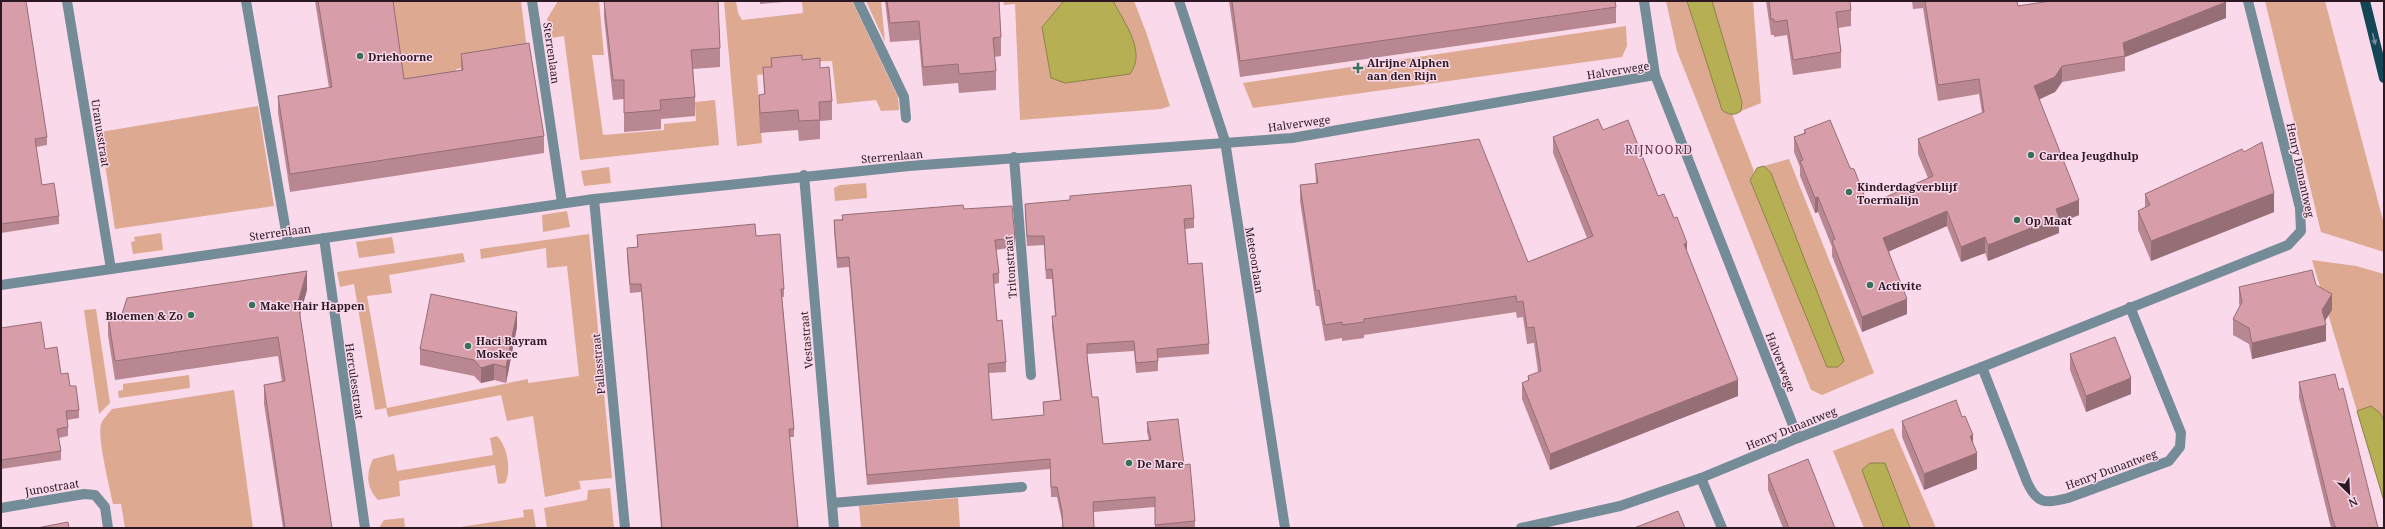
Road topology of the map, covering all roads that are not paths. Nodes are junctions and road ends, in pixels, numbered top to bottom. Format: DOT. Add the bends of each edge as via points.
graph roads {
  1 [pos="67,1"];
  2 [pos="246,1"];
  3 [pos="532,1"];
  4 [pos="858,1"];
  5 [pos="1179,1"];
  6 [pos="1644,1"];
  7 [pos="2248,1"];
  8 [pos="2365,1"];
  9 [pos="1655,75"];
  10 [pos="2384,78"];
  11 [pos="906,118"];
  12 [pos="1225,141"];
  13 [pos="1014,157"];
  14 [pos="804,175"];
  15 [pos="594,198"];
  16 [pos="562,203"];
  17 [pos="324,238"];
  18 [pos="288,243"];
  19 [pos="111,269"];
  20 [pos="1,285"];
  21 [pos="2130,307"];
  22 [pos="1982,368"];
  23 [pos="1031,375"];
  24 [pos="1798,438"];
  25 [pos="1701,478"];
  26 [pos="1022,487"];
  27 [pos="832,503"];
  28 [pos="1,508"];
  29 [pos="1540,526"];
  30 [pos="108,528"];
  31 [pos="365,528"];
  32 [pos="625,528"];
  33 [pos="834,528"];
  34 [pos="1285,528"];
  35 [pos="1521,528"];
  36 [pos="1722,528"];
  1 -- 19 [label="street, Uranusstraat"];
  2 -- 18 [label="street"];
  3 -- 16 [label="street, Sterrenlaan"];
  4 -- 11 [label="street" via="904,97"];
  5 -- 12 [label="street, Meteoorlaan"];
  6 -- 9 [label="street"];
  7 -- 21 [label="street, Henry Dunantweg" via="2300,208 2301,231 2288,245"];
  8 -- 10 [label="main road, one-way"];
  9 -- 12 [label="street, Halverwege" via="1292,138 1248,142"];
  9 -- 24 [label="street, Halverwege"];
  12 -- 13 [label="street, Sterrenlaan"];
  12 -- 34 [label="street, Meteoorlaan"];
  13 -- 14 [label="street, Sterrenlaan"];
  13 -- 23 [label="street, Tritonstraat"];
  14 -- 15 [label="street, Sterrenlaan"];
  14 -- 27 [label="street, Vestastraat"];
  15 -- 16 [label="street, Sterrenlaan"];
  15 -- 32 [label="street, Pallasstraat"];
  16 -- 17 [label="street, Sterrenlaan"];
  17 -- 18 [label="street, Sterrenlaan"];
  17 -- 31 [label="street, Herculesstraat"];
  18 -- 19 [label="street, Sterrenlaan"];
  19 -- 20 [label="street, Sterrenlaan"];
  21 -- 22 [label="street, Henry Dunantweg"];
  21 -- 22 [label="street, Henry Dunantweg" via="2181,433 2180,447 2168,461 2068,498 2053,502 2040,501 2032,494"];
  22 -- 24 [label="street, Henry Dunantweg"];
  24 -- 25 [label="street, Henry Dunantweg"];
  25 -- 29 [label="street, Henry Dunantweg" via="1620,506"];
  25 -- 36 [label="street"];
  26 -- 27 [label="street"];
  27 -- 33 [label="street, Vestastraat"];
  28 -- 30 [label="street, Junostraat" via="84,494 95,496 105,507"];
  29 -- 35 [label="street, Henry Dunantweg"];
}
